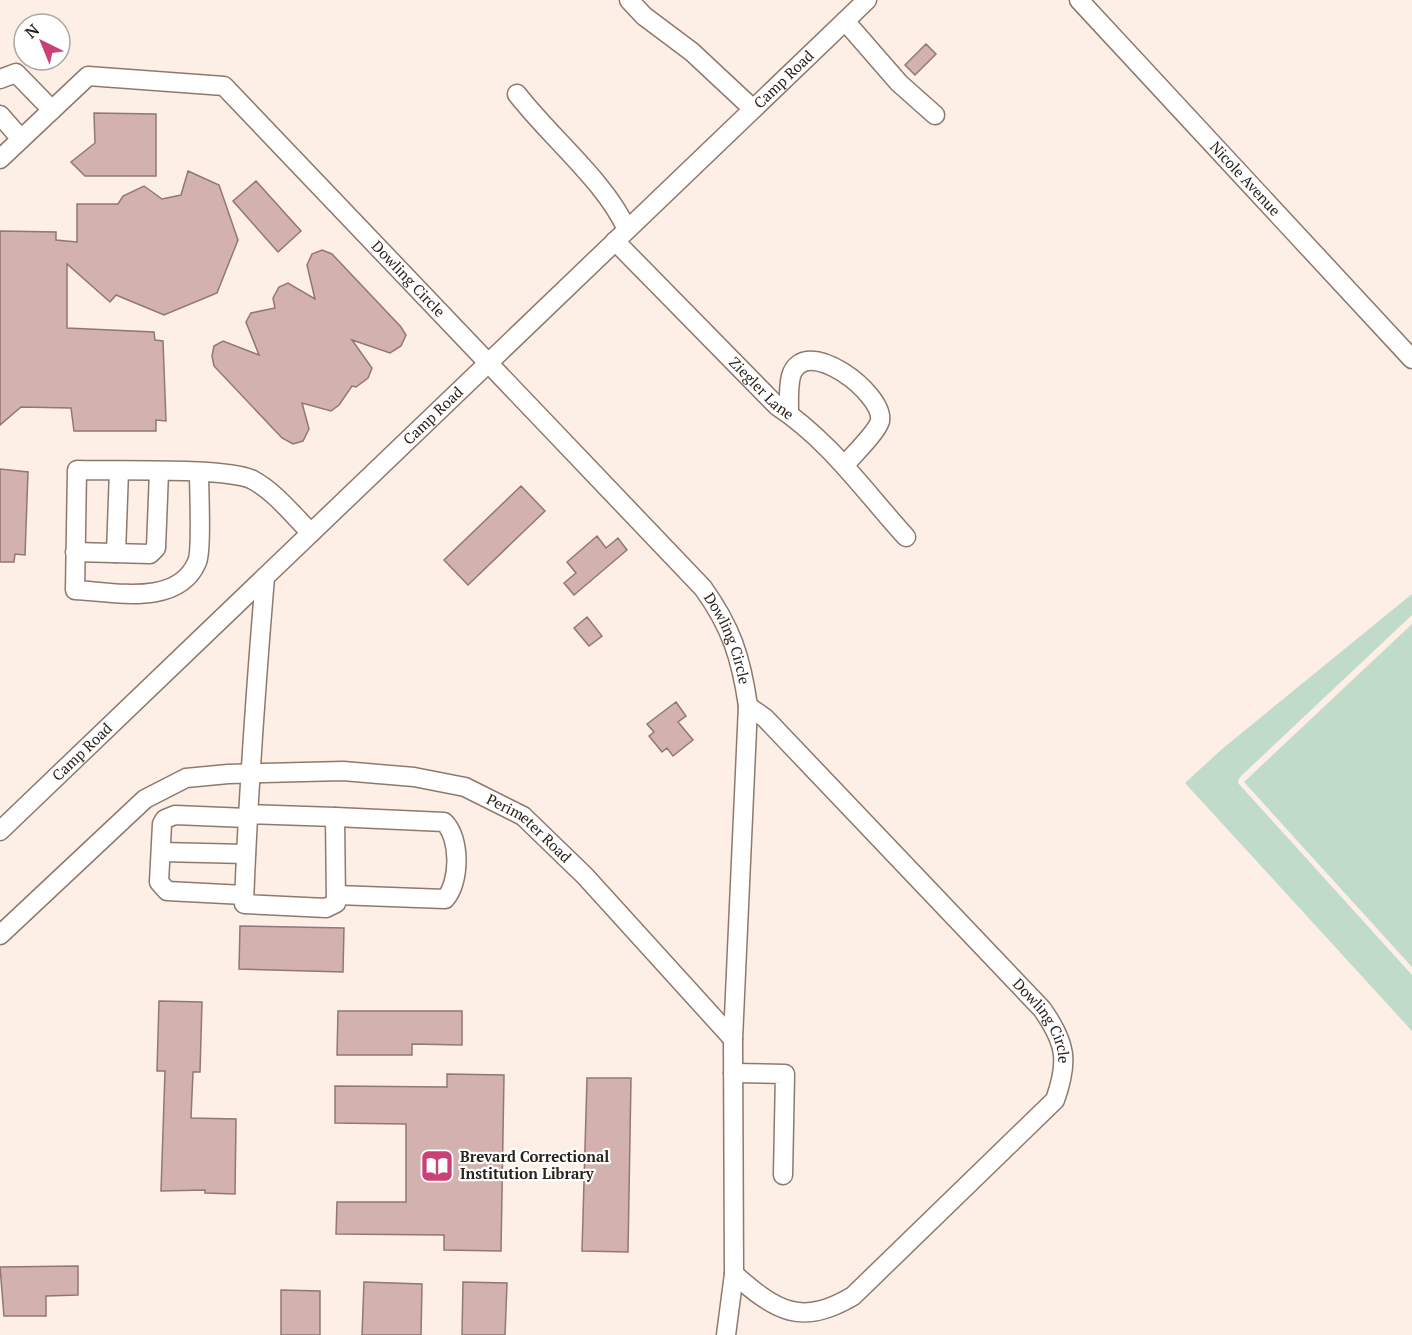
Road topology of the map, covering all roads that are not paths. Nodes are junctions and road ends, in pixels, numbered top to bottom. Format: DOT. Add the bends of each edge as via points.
graph roads {
  1 [pos="628,0"];
  2 [pos="867,0"];
  3 [pos="1079,0"];
  4 [pos="845,21"];
  5 [pos="0,79"];
  6 [pos="517,94"];
  7 [pos="52,110"];
  8 [pos="753,110"];
  9 [pos="935,114"];
  10 [pos="0,115"];
  11 [pos="21,139"];
  12 [pos="0,159"];
  13 [pos="621,236"];
  14 [pos="1412,358"];
  15 [pos="489,363"];
  16 [pos="789,414"];
  17 [pos="845,465"];
  18 [pos="119,471"];
  19 [pos="159,472"];
  20 [pos="200,473"];
  21 [pos="311,533"];
  22 [pos="906,537"];
  23 [pos="75,552"];
  24 [pos="116,553"];
  25 [pos="265,577"];
  26 [pos="747,705"];
  27 [pos="249,773"];
  28 [pos="247,816"];
  29 [pos="335,817"];
  30 [pos="0,831"];
  31 [pos="161,852"];
  32 [pos="246,854"];
  33 [pos="244,895"];
  34 [pos="337,895"];
  35 [pos="0,935"];
  36 [pos="733,1039"];
  37 [pos="734,1074"];
  38 [pos="783,1175"];
  39 [pos="734,1274"];
  40 [pos="726,1335"];
  1 -- 8 [label="street" via="692,52"];
  2 -- 4 [label="street, Camp Road"];
  3 -- 14 [label="street, Nicole Avenue"];
  4 -- 8 [label="street, Camp Road"];
  4 -- 9 [label="street" via="899,82"];
  5 -- 7 [label="street" via="16,73"];
  6 -- 13 [label="street, Ziegler Lane" via="600,189"];
  7 -- 11 [label="street, Dowling Circle"];
  7 -- 15 [label="street, Dowling Circle" via="87,76 224,86"];
  8 -- 13 [label="street, Camp Road"];
  10 -- 11 [label="street"];
  11 -- 12 [label="street, Dowling Circle"];
  13 -- 15 [label="street, Camp Road"];
  13 -- 16 [label="street, Ziegler Lane" via="777,406"];
  15 -- 21 [label="street, Camp Road"];
  15 -- 26 [label="street, Dowling Circle" via="703,588 724,617 736,644"];
  16 -- 17 [label="street, Ziegler Lane"];
  16 -- 17 [label="street" via="791,374 799,364 810,360 840,370 867,393 880,413 879,424"];
  17 -- 22 [label="street, Ziegler Lane"];
  18 -- 19 [label="street"];
  18 -- 23 [label="street" via="77,470"];
  18 -- 24 [label="street"];
  19 -- 20 [label="street"];
  19 -- 24 [label="street" via="156,548 150,554"];
  20 -- 21 [label="street" via="251,479"];
  20 -- 23 [label="street" via="198,561 175,588 150,593 75,590"];
  21 -- 25 [label="street, Camp Road"];
  23 -- 24 [label="street"];
  25 -- 27 [label="street"];
  25 -- 30 [label="street, Camp Road"];
  26 -- 36 [label="street"];
  26 -- 39 [label="street, Dowling Circle" via="765,718 1042,1009 1058,1032 1064,1076 1055,1100 1036,1121 853,1296 831,1309 813,1314 794,1313 758,1296"];
  27 -- 28 [label="street"];
  27 -- 35 [label="street, Perimeter Road" via="186,778 145,799"];
  27 -- 36 [label="street, Perimeter Road" via="343,771 414,777 465,787 524,816 585,876"];
  28 -- 29 [label="street"];
  28 -- 31 [label="street" via="169,817 162,824"];
  28 -- 32 [label="street"];
  29 -- 34 [label="street"];
  29 -- 34 [label="street" via="444,822 452,830 456,854 454,890 445,899"];
  31 -- 32 [label="street"];
  31 -- 33 [label="street" via="159,882 163,889"];
  32 -- 33 [label="street"];
  33 -- 34 [label="street" via="244,904 326,908 336,903"];
  36 -- 37 [label="street"];
  37 -- 38 [label="street" via="785,1074"];
  37 -- 39 [label="street"];
  39 -- 40 [label="street"];
}
